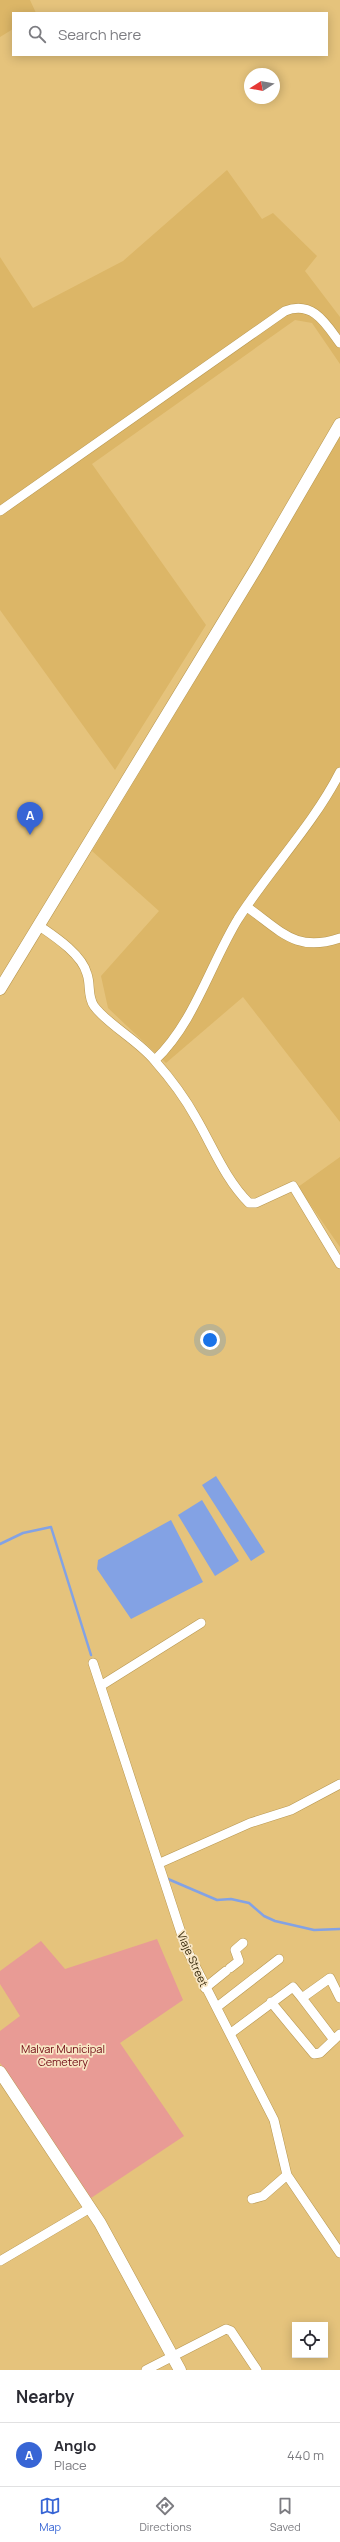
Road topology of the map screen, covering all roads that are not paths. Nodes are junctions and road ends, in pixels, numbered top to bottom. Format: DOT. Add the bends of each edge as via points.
graph roads {
  1 [pos="340,344"];
  2 [pos="340,424"];
  3 [pos="0,511"];
  4 [pos="340,772"];
  5 [pos="247,907"];
  6 [pos="38,925"];
  7 [pos="340,938"];
  8 [pos="0,989"];
  9 [pos="155,1060"];
  10 [pos="340,1264"];
  11 [pos="201,1623"];
  12 [pos="93,1663"];
  13 [pos="102,1685"];
  14 [pos="340,1784"];
  15 [pos="160,1863"];
  16 [pos="243,1943"];
  17 [pos="279,1959"];
  18 [pos="206,1988"];
  19 [pos="302,1998"];
  20 [pos="340,1998"];
  21 [pos="271,2002"];
  22 [pos="217,2007"];
  23 [pos="231,2033"];
  24 [pos="337,2037"];
  25 [pos="0,2072"];
  26 [pos="287,2175"];
  27 [pos="252,2199"];
  28 [pos="90,2208"];
  29 [pos="340,2253"];
  30 [pos="0,2261"];
  31 [pos="173,2357"];
  32 [pos="146,2370"];
  33 [pos="180,2370"];
  34 [pos="257,2370"];
  1 -- 3 [label="street" via="322,319 312,311 300,308 286,311"];
  2 -- 6 [label="street" via="258,565"];
  4 -- 5 [label="street"];
  5 -- 7 [label="street" via="294,940 322,944"];
  5 -- 9 [label="street" via="175,1038"];
  6 -- 8 [label="street"];
  6 -- 9 [label="street" via="83,964 95,1008"];
  9 -- 10 [label="street" via="196,1116 224,1170 249,1203 256,1203 292,1186"];
  11 -- 13 [label="street"];
  12 -- 13 [label="street, Viaje Street"];
  13 -- 15 [label="street, Viaje Street" via="111,1724"];
  14 -- 15 [label="street" via="291,1810 250,1823"];
  15 -- 18 [label="street, Viaje Street" via="176,1919"];
  16 -- 18 [label="street" via="235,1950 239,1961"];
  17 -- 22 [label="street"];
  18 -- 22 [label="street, Viaje Street"];
  19 -- 20 [label="street" via="328,1978"];
  19 -- 21 [label="street" via="293,1987"];
  19 -- 24 [label="street"];
  21 -- 23 [label="street"];
  21 -- 24 [label="street" via="314,2054 320,2053"];
  22 -- 23 [label="street, Viaje Street"];
  23 -- 26 [label="street, Viaje Street" via="274,2120"];
  25 -- 28 [label="street"];
  26 -- 27 [label="street" via="263,2196"];
  26 -- 29 [label="street, Viaje Street"];
  28 -- 30 [label="street"];
  28 -- 31 [label="street"];
  31 -- 32 [label="street"];
  31 -- 33 [label="street"];
  31 -- 34 [label="street" via="226,2329 231,2331"];
}
